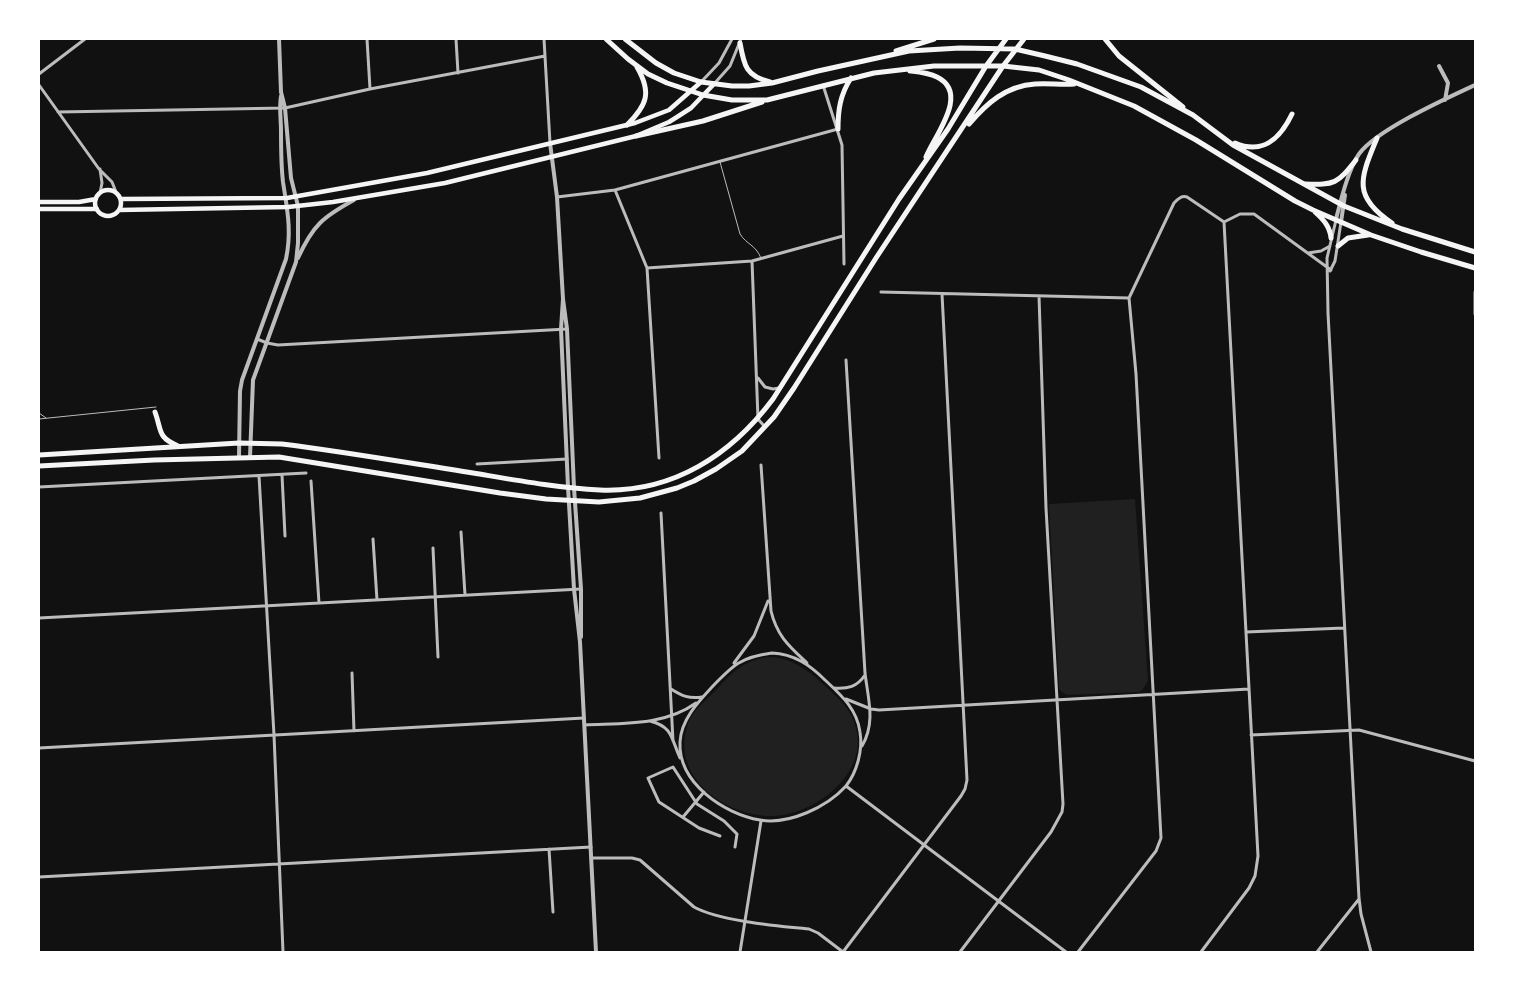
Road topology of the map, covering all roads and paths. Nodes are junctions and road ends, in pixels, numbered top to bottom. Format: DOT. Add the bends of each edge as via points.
graph roads {
  1 [pos="85,39"];
  2 [pos="279,39"];
  3 [pos="367,39"];
  4 [pos="456,39"];
  5 [pos="544,39"];
  6 [pos="606,39"];
  7 [pos="625,39"];
  8 [pos="732,39"];
  9 [pos="934,39"];
  10 [pos="1006,39"];
  11 [pos="1024,39"];
  12 [pos="1105,39"];
  13 [pos="741,41"];
  14 [pos="997,49"];
  15 [pos="1015,49"];
  16 [pos="545,56"];
  17 [pos="881,56"];
  18 [pos="636,65"];
  19 [pos="986,66"];
  20 [pos="1003,66"];
  21 [pos="1439,66"];
  22 [pos="902,70"];
  23 [pos="458,73"];
  24 [pos="39,74"];
  25 [pos="851,78"];
  26 [pos="701,82"];
  27 [pos="772,83"];
  28 [pos="1077,83"];
  29 [pos="714,84"];
  30 [pos="39,85"];
  31 [pos="823,85"];
  32 [pos="1475,85"];
  33 [pos="370,90"];
  34 [pos="281,92"];
  35 [pos="691,92"];
  36 [pos="703,95"];
  37 [pos="767,100"];
  38 [pos="1445,100"];
  39 [pos="279,108"];
  40 [pos="285,108"];
  41 [pos="58,112"];
  42 [pos="1292,114"];
  43 [pos="1193,115"];
  44 [pos="627,125"];
  45 [pos="838,129"];
  46 [pos="636,136"];
  47 [pos="958,136"];
  48 [pos="1223,138"];
  49 [pos="1377,138"];
  50 [pos="550,143"];
  51 [pos="552,155"];
  52 [pos="1356,160"];
  53 [pos="719,161"];
  54 [pos="922,167"];
  55 [pos="99,168"];
  56 [pos="1302,184"];
  57 [pos="615,190"];
  58 [pos="116,192"];
  59 [pos="100,193"];
  60 [pos="297,196"];
  61 [pos="359,196"];
  62 [pos="556,197"];
  63 [pos="287,198"];
  64 [pos="96,199"];
  65 [pos="121,199"];
  66 [pos="39,202"];
  67 [pos="1342,205"];
  68 [pos="298,206"];
  69 [pos="288,207"];
  70 [pos="39,209"];
  71 [pos="97,209"];
  72 [pos="119,210"];
  73 [pos="1313,210"];
  74 [pos="1339,220"];
  75 [pos="1224,222"];
  76 [pos="1402,229"];
  77 [pos="1371,235"];
  78 [pos="843,236"];
  79 [pos="1331,238"];
  80 [pos="1330,246"];
  81 [pos="1338,246"];
  82 [pos="1475,252"];
  83 [pos="1307,253"];
  84 [pos="761,258"];
  85 [pos="752,261"];
  86 [pos="296,262"];
  87 [pos="844,264"];
  88 [pos="647,268"];
  89 [pos="1475,268"];
  90 [pos="1329,269"];
  91 [pos="881,292"];
  92 [pos="1475,292"];
  93 [pos="942,294"];
  94 [pos="1039,296"];
  95 [pos="1129,298"];
  96 [pos="563,299"];
  97 [pos="1475,314"];
  98 [pos="567,329"];
  99 [pos="561,330"];
  100 [pos="256,338"];
  101 [pos="267,343"];
  102 [pos="846,360"];
  103 [pos="758,377"];
  104 [pos="782,386"];
  105 [pos="156,410"];
  106 [pos="39,413"];
  107 [pos="46,418"];
  108 [pos="758,418"];
  109 [pos="39,419"];
  110 [pos="765,427"];
  111 [pos="239,443"];
  112 [pos="250,444"];
  113 [pos="180,447"];
  114 [pos="39,455"];
  115 [pos="239,457"];
  116 [pos="250,457"];
  117 [pos="659,458"];
  118 [pos="567,459"];
  119 [pos="477,464"];
  120 [pos="761,465"];
  121 [pos="39,466"];
  122 [pos="306,473"];
  123 [pos="282,475"];
  124 [pos="260,476"];
  125 [pos="311,481"];
  126 [pos="39,487"];
  127 [pos="568,487"];
  128 [pos="574,488"];
  129 [pos="569,500"];
  130 [pos="575,501"];
  131 [pos="661,513"];
  132 [pos="461,532"];
  133 [pos="285,536"];
  134 [pos="373,539"];
  135 [pos="433,548"];
  136 [pos="581,588"];
  137 [pos="574,589"];
  138 [pos="465,595"];
  139 [pos="434,597"];
  140 [pos="769,598"];
  141 [pos="377,600"];
  142 [pos="319,603"];
  143 [pos="266,606"];
  144 [pos="39,618"];
  145 [pos="1344,628"];
  146 [pos="1246,632"];
  147 [pos="580,642"];
  148 [pos="438,657"];
  149 [pos="732,666"];
  150 [pos="812,667"];
  151 [pos="352,673"];
  152 [pos="865,673"];
  153 [pos="670,688"];
  154 [pos="834,688"];
  155 [pos="1249,689"];
  156 [pos="1153,696"];
  157 [pos="702,697"];
  158 [pos="845,699"];
  159 [pos="699,701"];
  160 [pos="1057,701"];
  161 [pos="964,706"];
  162 [pos="871,709"];
  163 [pos="671,717"];
  164 [pos="584,718"];
  165 [pos="648,721"];
  166 [pos="584,725"];
  167 [pos="1350,730"];
  168 [pos="354,731"];
  169 [pos="274,735"];
  170 [pos="1251,735"];
  171 [pos="673,741"];
  172 [pos="861,746"];
  173 [pos="39,748"];
  174 [pos="1475,761"];
  175 [pos="685,768"];
  176 [pos="846,786"];
  177 [pos="704,792"];
  178 [pos="696,802"];
  179 [pos="683,817"];
  180 [pos="761,821"];
  181 [pos="720,836"];
  182 [pos="925,846"];
  183 [pos="590,847"];
  184 [pos="735,847"];
  185 [pos="549,849"];
  186 [pos="591,858"];
  187 [pos="280,864"];
  188 [pos="39,877"];
  189 [pos="1359,898"];
  190 [pos="999,902"];
  191 [pos="553,912"];
  192 [pos="745,921"];
  193 [pos="284,952"];
  194 [pos="596,952"];
  195 [pos="740,952"];
  196 [pos="843,952"];
  197 [pos="960,952"];
  198 [pos="1066,952"];
  199 [pos="1078,952"];
  200 [pos="1201,952"];
  201 [pos="1317,952"];
  202 [pos="1371,952"];
  1 -- 24 [label="street"];
  2 -- 34 [label="street"];
  3 -- 33 [label="street"];
  4 -- 23 [label="street"];
  5 -- 16 [label="street"];
  6 -- 18 [label="main road"];
  7 -- 26 [label="main road" via="674,73"];
  8 -- 26 [label="street" via="719,63"];
  9 -- 17 [label="main road"];
  10 -- 14 [label="main road"];
  11 -- 15 [label="main road"];
  12 -- 43 [label="main road" via="1119,56"];
  13 -- 27 [label="main road" via="742,59 747,70 756,78"];
  13 -- 29 [label="street" via="730,66"];
  14 -- 15 [label="main road"];
  14 -- 17 [label="main road" via="931,49"];
  14 -- 19 [label="main road"];
  15 -- 20 [label="main road"];
  15 -- 43 [label="main road" via="1109,75"];
  16 -- 23 [label="street"];
  16 -- 50 [label="street"];
  17 -- 27 [label="main road"];
  18 -- 35 [label="main road" via="666,83"];
  18 -- 44 [label="main road" via="644,80 646,97 640,112"];
  19 -- 20 [label="main road"];
  19 -- 22 [label="main road"];
  19 -- 54 [label="main road"];
  20 -- 28 [label="main road" via="1040,70"];
  20 -- 47 [label="main road"];
  21 -- 38 [label="street" via="1448,84"];
  22 -- 25 [label="main road"];
  22 -- 54 [label="main road" via="936,76 950,90 948,114"];
  23 -- 33 [label="street"];
  25 -- 31 [label="main road"];
  25 -- 45 [label="main road" via="841,98"];
  26 -- 29 [label="main road"];
  26 -- 35 [label="main road"];
  27 -- 29 [label="main road" via="748,86"];
  28 -- 47 [label="main road" via="1025,85 1002,93 989,102"];
  28 -- 73 [label="main road" via="1134,106"];
  29 -- 36 [label="main road"];
  30 -- 41 [label="street"];
  31 -- 37 [label="main road"];
  31 -- 45 [label="street"];
  32 -- 38 [label="street"];
  33 -- 40 [label="street"];
  34 -- 39 [label="street"];
  34 -- 40 [label="street"];
  35 -- 36 [label="main road"];
  35 -- 44 [label="main road" via="669,110"];
  36 -- 37 [label="main road" via="732,100"];
  36 -- 46 [label="main road" via="691,108 669,122"];
  37 -- 46 [label="main road" via="703,121"];
  38 -- 49 [label="street"];
  39 -- 40 [label="street"];
  39 -- 41 [label="street"];
  39 -- 63 [label="street"];
  40 -- 60 [label="street" via="291,178"];
  41 -- 55 [label="street"];
  42 -- 48 [label="main road" via="1276,139 1262,146 1249,147"];
  43 -- 48 [label="main road"];
  44 -- 50 [label="main road"];
  45 -- 53 [label="street"];
  45 -- 78 [label="street" via="843,156"];
  46 -- 51 [label="main road"];
  47 -- 110 [label="main road" via="794,388"];
  48 -- 56 [label="main road"];
  49 -- 52 [label="street"];
  49 -- 76 [label="main road" via="1364,174 1365,195 1375,211"];
  50 -- 51 [label="street"];
  50 -- 60 [label="main road" via="428,173"];
  51 -- 61 [label="main road" via="445,183"];
  51 -- 62 [label="street"];
  52 -- 56 [label="main road" via="1336,181"];
  52 -- 67 [label="street"];
  53 -- 57 [label="street"];
  53 -- 84 [label="lane" via="740,234 757,248"];
  54 -- 104 [label="main road"];
  55 -- 58 [label="street" via="112,182"];
  55 -- 59 [label="street"];
  56 -- 67 [label="main road"];
  57 -- 62 [label="street"];
  57 -- 88 [label="street"];
  58 -- 59 [label="main road" via="105,190"];
  58 -- 65 [label="main road"];
  59 -- 64 [label="main road"];
  60 -- 63 [label="main road"];
  60 -- 68 [label="street"];
  61 -- 68 [label="main road"];
  61 -- 86 [label="street" via="335,209 319,223 309,234"];
  62 -- 96 [label="street"];
  63 -- 65 [label="main road"];
  63 -- 69 [label="street"];
  64 -- 66 [label="main road"];
  64 -- 71 [label="main road"];
  65 -- 72 [label="main road"];
  67 -- 74 [label="street"];
  67 -- 76 [label="main road"];
  68 -- 69 [label="main road"];
  68 -- 86 [label="street"];
  69 -- 72 [label="main road"];
  69 -- 100 [label="street" via="290,224 286,259"];
  70 -- 71 [label="main road"];
  71 -- 72 [label="main road" via="108,216"];
  73 -- 74 [label="main road"];
  73 -- 79 [label="main road" via="1327,224"];
  74 -- 77 [label="main road"];
  74 -- 79 [label="street"];
  74 -- 81 [label="street"];
  75 -- 83 [label="street" via="1240,214 1254,214"];
  75 -- 95 [label="street" via="1187,197 1178,199"];
  75 -- 146 [label="street"];
  76 -- 82 [label="main road"];
  77 -- 81 [label="main road" via="1348,238"];
  77 -- 89 [label="main road"];
  78 -- 84 [label="street"];
  78 -- 87 [label="street"];
  79 -- 80 [label="street"];
  80 -- 83 [label="street"];
  80 -- 90 [label="street"];
  81 -- 90 [label="street"];
  83 -- 90 [label="street"];
  84 -- 85 [label="street"];
  85 -- 88 [label="street"];
  85 -- 103 [label="street"];
  86 -- 101 [label="street"];
  88 -- 117 [label="street"];
  90 -- 145 [label="street"];
  91 -- 93 [label="street"];
  92 -- 97 [label="street"];
  93 -- 94 [label="street"];
  93 -- 161 [label="street"];
  94 -- 95 [label="street"];
  94 -- 160 [label="street"];
  95 -- 156 [label="street" via="1137,384"];
  96 -- 98 [label="street"];
  96 -- 99 [label="street"];
  98 -- 99 [label="street"];
  98 -- 128 [label="street"];
  99 -- 101 [label="street"];
  99 -- 118 [label="street"];
  100 -- 101 [label="street"];
  100 -- 111 [label="street" via="242,380"];
  101 -- 112 [label="street" via="252,388"];
  102 -- 152 [label="street"];
  103 -- 104 [label="street" via="765,387"];
  103 -- 108 [label="street"];
  104 -- 108 [label="main road"];
  105 -- 107 [label="lane"];
  105 -- 113 [label="main road" via="164,439"];
  106 -- 107 [label="lane"];
  107 -- 109 [label="lane"];
  108 -- 110 [label="street"];
  108 -- 128 [label="main road" via="728,448 681,476 639,488"];
  110 -- 130 [label="main road" via="728,461 677,488 618,501"];
  111 -- 112 [label="main road"];
  111 -- 113 [label="main road"];
  111 -- 115 [label="street"];
  112 -- 116 [label="street"];
  112 -- 127 [label="main road" via="282,444"];
  113 -- 114 [label="main road"];
  115 -- 116 [label="main road"];
  115 -- 121 [label="main road"];
  116 -- 129 [label="main road" via="279,457 500,493"];
  118 -- 119 [label="street"];
  118 -- 127 [label="street"];
  120 -- 140 [label="street"];
  122 -- 123 [label="street"];
  123 -- 124 [label="street"];
  123 -- 133 [label="street"];
  124 -- 126 [label="street"];
  124 -- 143 [label="street"];
  125 -- 142 [label="street"];
  127 -- 128 [label="main road"];
  127 -- 129 [label="street"];
  128 -- 130 [label="street"];
  129 -- 130 [label="main road"];
  129 -- 137 [label="street"];
  130 -- 136 [label="street"];
  131 -- 153 [label="street"];
  132 -- 138 [label="street"];
  134 -- 141 [label="street"];
  135 -- 139 [label="street"];
  136 -- 137 [label="street"];
  136 -- 147 [label="street"];
  137 -- 138 [label="street"];
  137 -- 147 [label="street"];
  138 -- 139 [label="street"];
  139 -- 141 [label="street"];
  139 -- 148 [label="street"];
  140 -- 149 [label="street" via="754,636"];
  140 -- 150 [label="street" via="779,634"];
  141 -- 142 [label="street"];
  142 -- 143 [label="street"];
  143 -- 144 [label="street"];
  143 -- 169 [label="street"];
  145 -- 146 [label="street"];
  145 -- 167 [label="street"];
  146 -- 155 [label="street"];
  147 -- 164 [label="street"];
  149 -- 150 [label="street" via="749,657 787,654"];
  149 -- 157 [label="street"];
  150 -- 154 [label="street"];
  151 -- 168 [label="street"];
  152 -- 154 [label="street" via="859,683 849,689"];
  152 -- 162 [label="street"];
  153 -- 157 [label="street" via="691,699"];
  153 -- 163 [label="street"];
  154 -- 158 [label="street"];
  155 -- 156 [label="street"];
  155 -- 170 [label="street"];
  156 -- 160 [label="street"];
  156 -- 199 [label="street" via="1161,829 1159,845"];
  157 -- 159 [label="street"];
  158 -- 162 [label="street"];
  158 -- 172 [label="street" via="858,722"];
  159 -- 163 [label="street"];
  159 -- 175 [label="street" via="686,721 680,741"];
  160 -- 161 [label="street"];
  160 -- 190 [label="street" via="1062,812"];
  161 -- 162 [label="street"];
  161 -- 182 [label="street" via="965,789"];
  162 -- 172 [label="street" via="870,725"];
  163 -- 165 [label="street"];
  163 -- 171 [label="street"];
  164 -- 166 [label="street"];
  164 -- 168 [label="street"];
  165 -- 166 [label="street"];
  165 -- 171 [label="street" via="664,726"];
  166 -- 183 [label="street"];
  167 -- 170 [label="street"];
  167 -- 174 [label="street" via="1365,731"];
  167 -- 189 [label="street"];
  168 -- 169 [label="street"];
  169 -- 173 [label="street"];
  169 -- 187 [label="street"];
  170 -- 200 [label="street" via="1258,856 1256,871 1248,888"];
  171 -- 175 [label="street"];
  172 -- 176 [label="street"];
  175 -- 177 [label="street"];
  176 -- 180 [label="street" via="807,814"];
  176 -- 182 [label="street"];
  177 -- 178 [label="street"];
  177 -- 180 [label="street" via="735,813"];
  178 -- 179 [label="street"];
  178 -- 179 [label="street" via="673,767 648,778 659,802"];
  178 -- 184 [label="street" via="738,834"];
  179 -- 181 [label="street"];
  180 -- 192 [label="street"];
  182 -- 190 [label="street"];
  182 -- 196 [label="street"];
  183 -- 185 [label="street"];
  183 -- 186 [label="street"];
  185 -- 187 [label="street"];
  185 -- 191 [label="street"];
  186 -- 192 [label="street" via="640,860 694,907 708,914"];
  186 -- 194 [label="street"];
  187 -- 188 [label="street"];
  187 -- 193 [label="street"];
  189 -- 201 [label="street"];
  189 -- 202 [label="street"];
  190 -- 197 [label="street"];
  190 -- 198 [label="street"];
  192 -- 195 [label="street"];
  192 -- 196 [label="street" via="808,929"];
}
